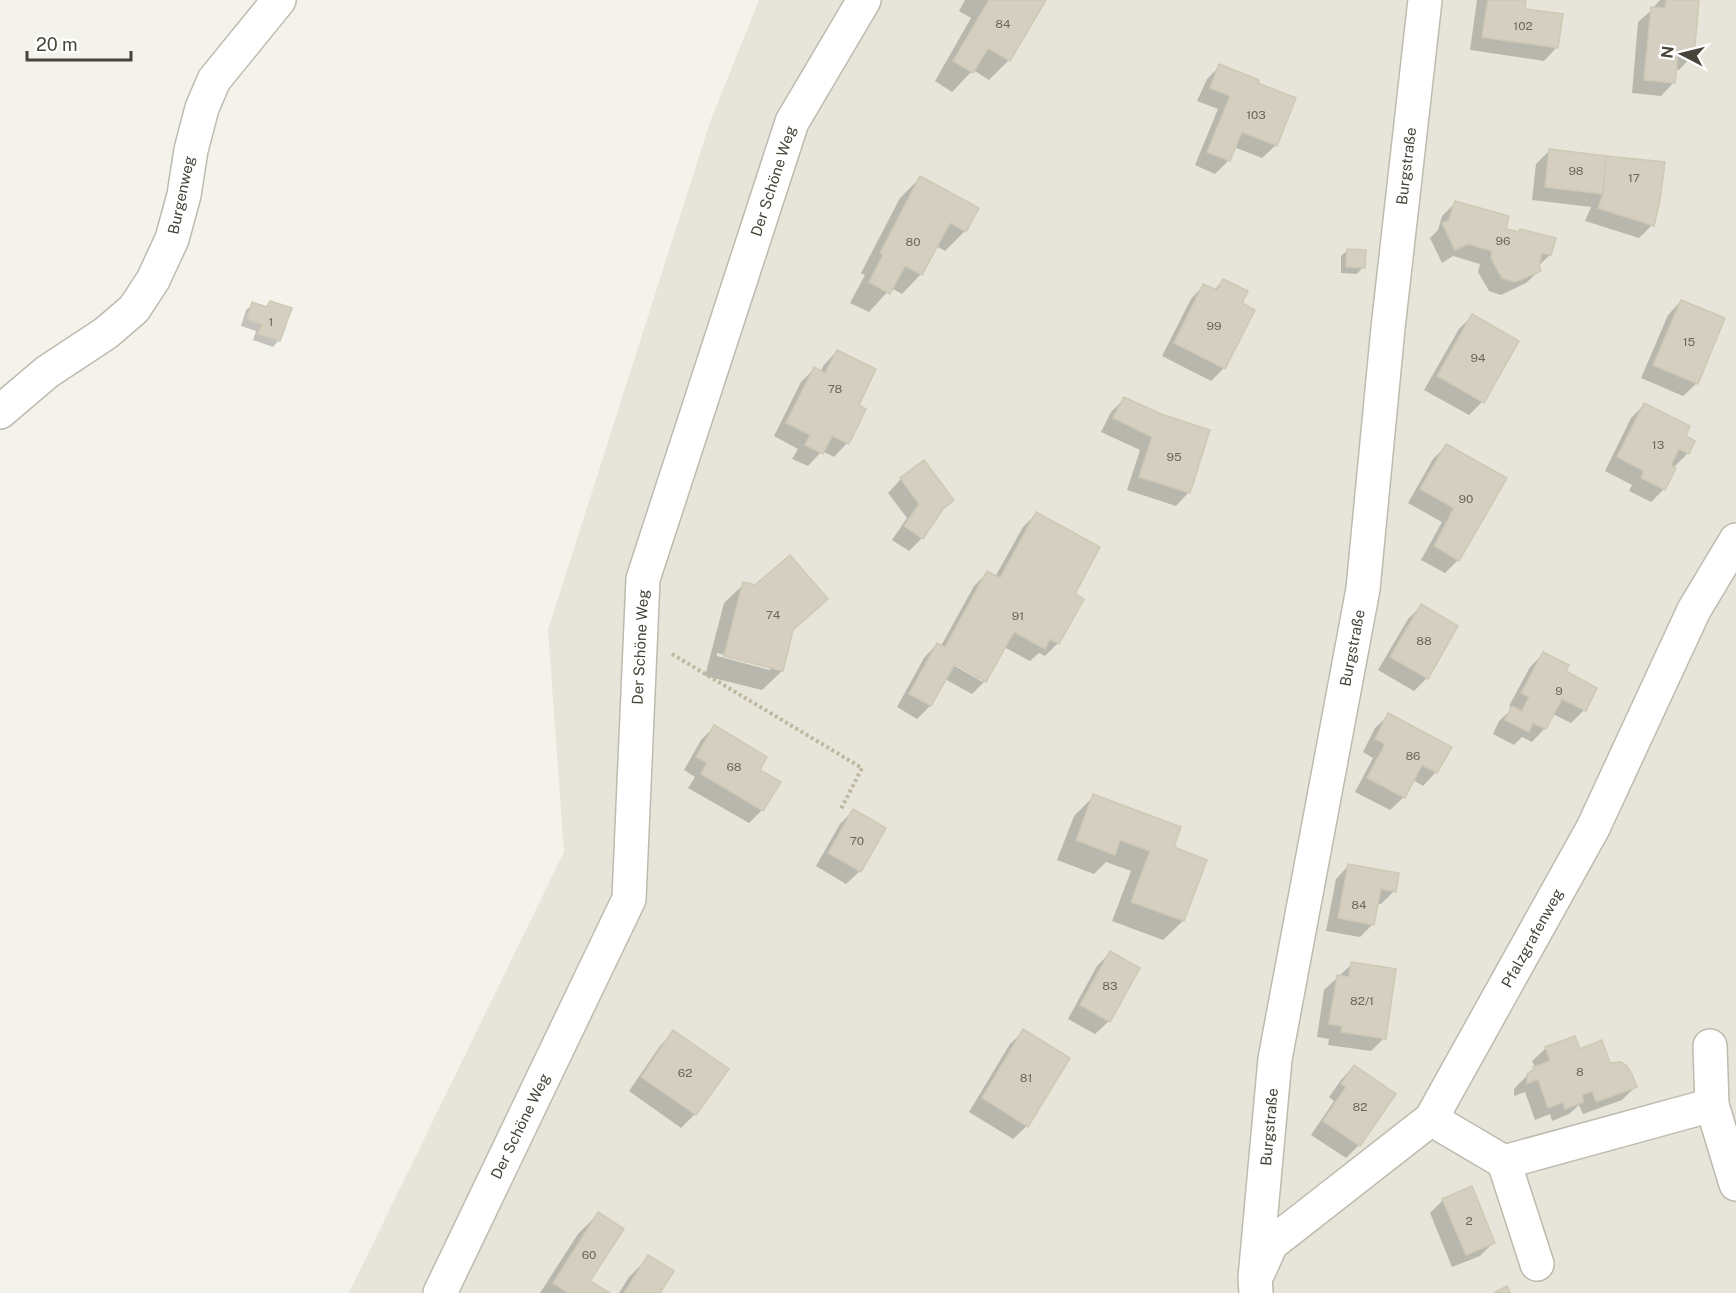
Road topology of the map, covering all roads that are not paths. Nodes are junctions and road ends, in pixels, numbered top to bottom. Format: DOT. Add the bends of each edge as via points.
graph roads {
  1 [pos="279,0"];
  2 [pos="864,0"];
  3 [pos="1425,0"];
  4 [pos="0,412"];
  5 [pos="1736,540"];
  6 [pos="1710,1046"];
  7 [pos="1712,1105"];
  8 [pos="1431,1119"];
  9 [pos="1503,1162"];
  10 [pos="1736,1184"];
  11 [pos="1537,1264"];
  12 [pos="1256,1285"];
  13 [pos="440,1293"];
  1 -- 4 [label="street, Burgenweg" via="214,80 202,108 172,240 134,309 106,333 47,372"];
  2 -- 13 [label="street, Der Schöne Weg" via="792,123 643,579 629,899"];
  3 -- 12 [label="street, Burgstraße" via="1363,589 1275,1059"];
  5 -- 8 [label="street, Pfalzgrafenweg" via="1694,610 1593,828"];
  6 -- 7 [label="street"];
  7 -- 9 [label="street"];
  7 -- 10 [label="street"];
  8 -- 9 [label="street"];
  8 -- 12 [label="street, Pfalzgrafenweg" via="1271,1244"];
  9 -- 11 [label="street"];
}
